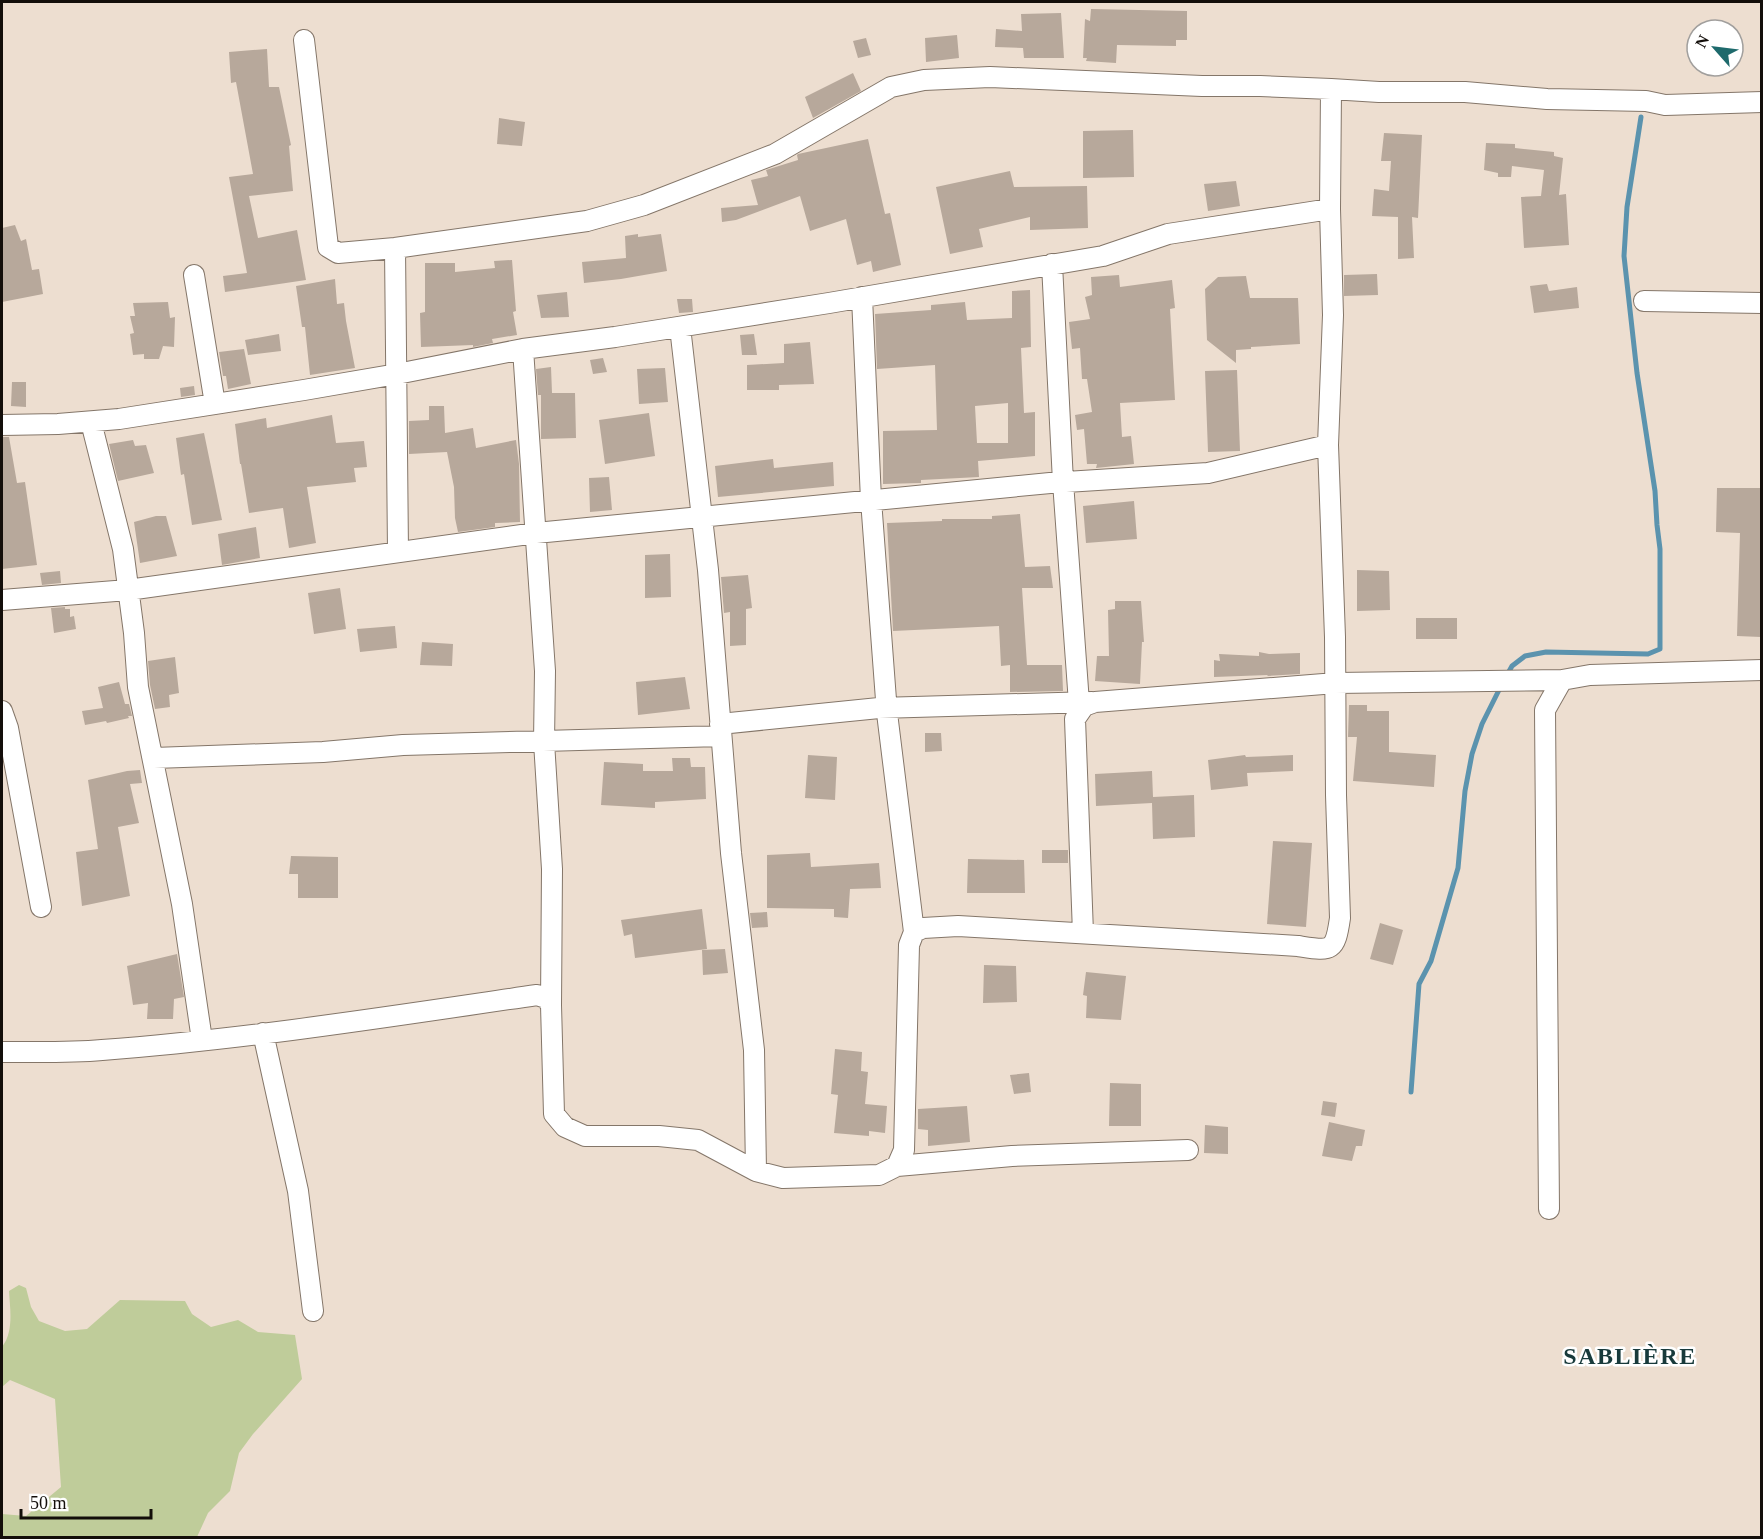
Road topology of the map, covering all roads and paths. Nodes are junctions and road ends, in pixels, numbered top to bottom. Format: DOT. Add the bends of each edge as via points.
graph roads {
  1 [pos="304,40"];
  2 [pos="1331,89"];
  3 [pos="1761,102"];
  4 [pos="1330,209"];
  5 [pos="395,248"];
  6 [pos="1052,264"];
  7 [pos="194,275"];
  8 [pos="862,297"];
  9 [pos="1644,301"];
  10 [pos="1761,303"];
  11 [pos="680,327"];
  12 [pos="523,350"];
  13 [pos="397,374"];
  14 [pos="215,404"];
  15 [pos="91,422"];
  16 [pos="2,425"];
  17 [pos="1328,445"];
  18 [pos="1063,482"];
  19 [pos="871,500"];
  20 [pos="701,517"];
  21 [pos="536,533"];
  22 [pos="398,552"];
  23 [pos="128,590"];
  24 [pos="2,600"];
  25 [pos="1761,670"];
  26 [pos="1562,680"];
  27 [pos="1336,683"];
  28 [pos="1087,702"];
  29 [pos="886,707"];
  30 [pos="2,711"];
  31 [pos="721,730"];
  32 [pos="544,742"];
  33 [pos="154,758"];
  34 [pos="40,907"];
  35 [pos="914,932"];
  36 [pos="1083,933"];
  37 [pos="551,1005"];
  38 [pos="262,1033"];
  39 [pos="202,1040"];
  40 [pos="2,1052"];
  41 [pos="1188,1150"];
  42 [pos="897,1166"];
  43 [pos="756,1171"];
  44 [pos="1549,1209"];
  45 [pos="314,1311"];
  1 -- 5 [label="street" via="328,247 338,253"];
  2 -- 3 [label="street" via="1465,92 1665,105"];
  2 -- 4 [label="street"];
  2 -- 5 [label="street" via="990,77 924,80 891,87 775,154 644,205 587,221"];
  4 -- 6 [label="street" via="1168,234 1103,256"];
  4 -- 17 [label="street" via="1333,315"];
  5 -- 13 [label="street"];
  6 -- 8 [label="street"];
  6 -- 18 [label="street"];
  7 -- 14 [label="street"];
  8 -- 11 [label="street"];
  8 -- 19 [label="street"];
  9 -- 10 [label="street"];
  11 -- 12 [label="street"];
  11 -- 20 [label="street"];
  12 -- 13 [label="street"];
  12 -- 21 [label="street"];
  13 -- 14 [label="street"];
  13 -- 22 [label="street"];
  14 -- 15 [label="street"];
  15 -- 16 [label="street"];
  15 -- 23 [label="street" via="123,549"];
  17 -- 18 [label="street" via="1208,473"];
  17 -- 27 [label="street"];
  18 -- 19 [label="street"];
  18 -- 28 [label="street"];
  19 -- 20 [label="street"];
  19 -- 29 [label="street"];
  20 -- 21 [label="street"];
  20 -- 31 [label="street"];
  21 -- 22 [label="street"];
  21 -- 32 [label="street" via="545,671"];
  22 -- 23 [label="street"];
  23 -- 24 [label="street"];
  23 -- 33 [label="street" via="138,687"];
  25 -- 26 [label="street" via="1590,675"];
  26 -- 27 [label="street"];
  26 -- 44 [label="street" via="1545,710"];
  27 -- 28 [label="street"];
  27 -- 36 [label="street" via="1340,918 1334,945 1324,950"];
  28 -- 29 [label="street"];
  28 -- 36 [label="street" via="1075,719"];
  29 -- 31 [label="street"];
  29 -- 35 [label="street"];
  30 -- 34 [label="street"];
  31 -- 32 [label="street"];
  31 -- 43 [label="street" via="754,1050"];
  32 -- 33 [label="street"];
  32 -- 37 [label="street" via="552,869"];
  33 -- 39 [label="street" via="182,904"];
  35 -- 36 [label="street" via="958,926"];
  35 -- 42 [label="street" via="909,945 904,1150"];
  37 -- 38 [label="street" via="537,995"];
  37 -- 43 [label="street" via="554,1114 565,1127 585,1136 698,1140"];
  38 -- 39 [label="street"];
  38 -- 45 [label="street" via="298,1191"];
  39 -- 40 [label="street" via="100,1051"];
  41 -- 42 [label="street" via="1012,1156"];
  42 -- 43 [label="street" via="879,1175 783,1178"];
}
